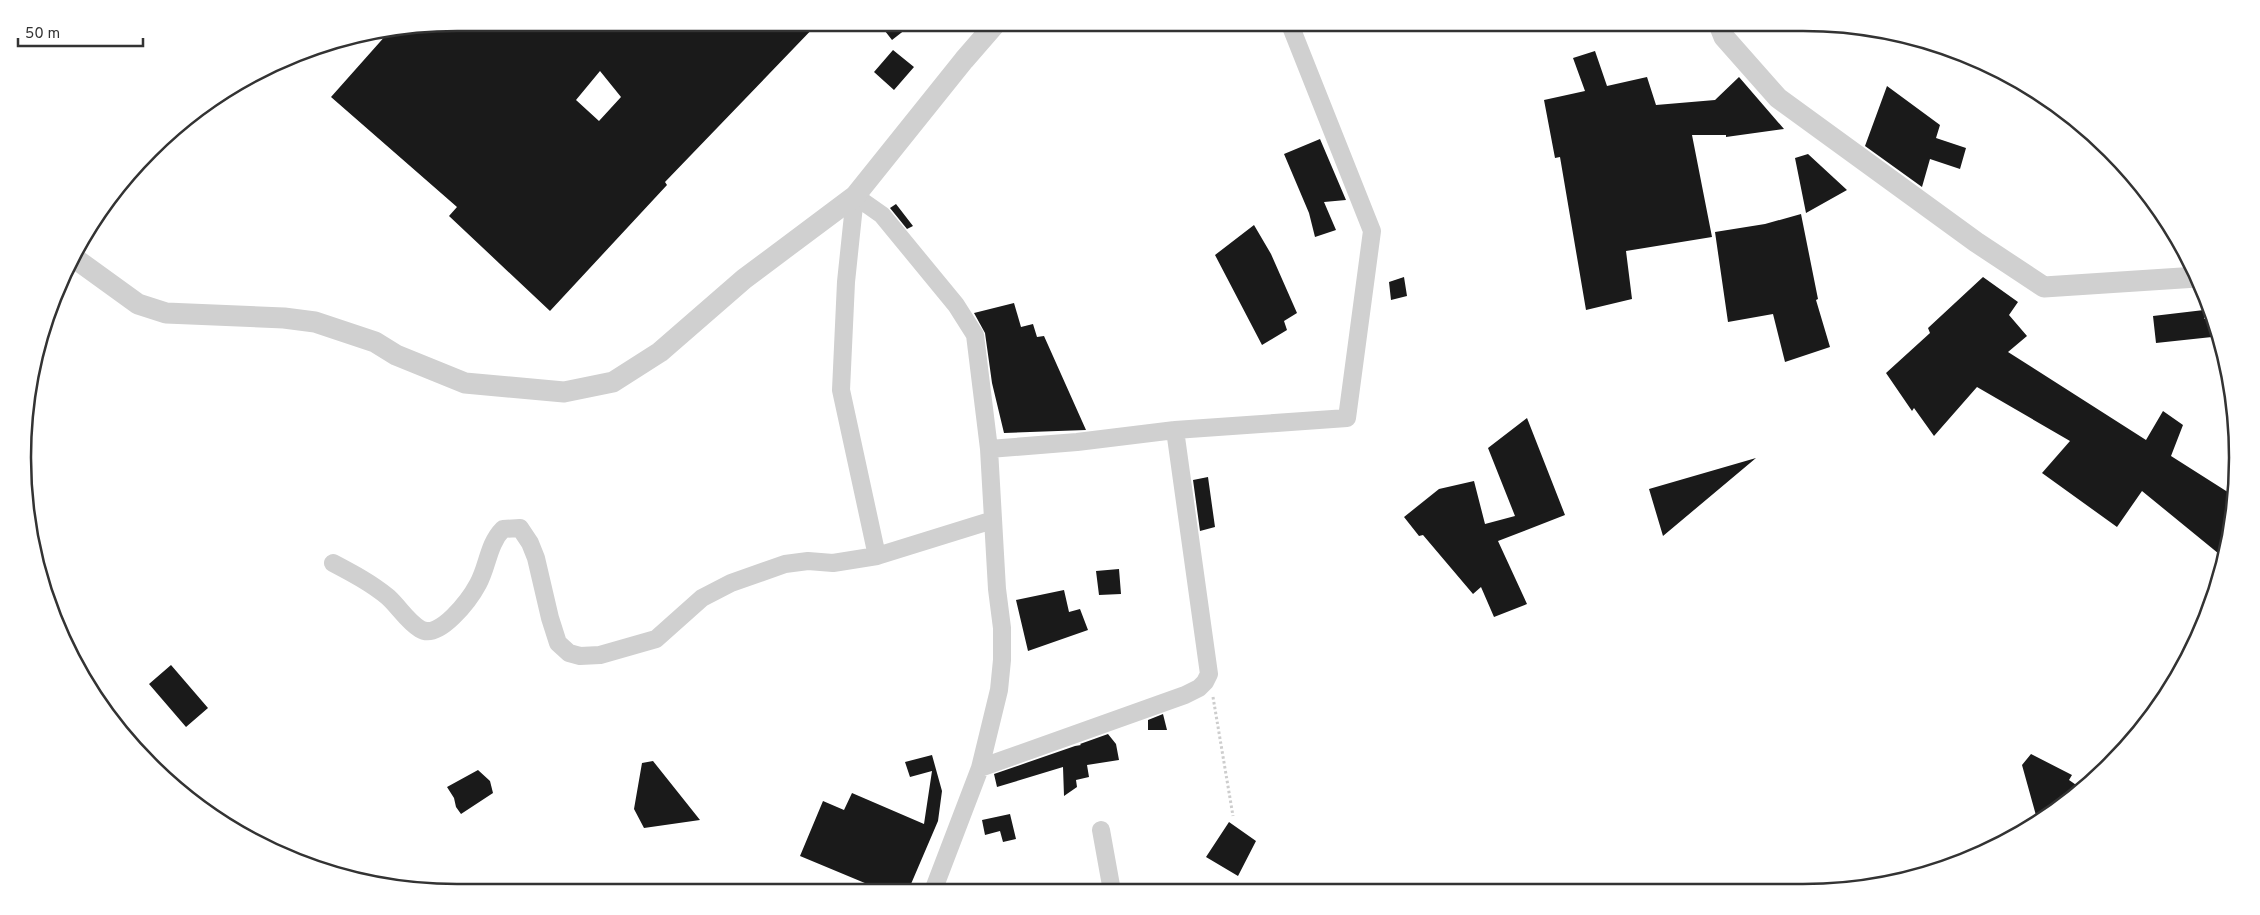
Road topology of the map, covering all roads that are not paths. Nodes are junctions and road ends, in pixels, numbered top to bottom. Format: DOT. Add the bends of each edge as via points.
graph roads {
  1 [pos="989,31"];
  2 [pos="1293,31"];
  3 [pos="1722,31"];
  4 [pos="855,196"];
  5 [pos="79,261"];
  6 [pos="2189,278"];
  7 [pos="1175,430"];
  8 [pos="989,449"];
  9 [pos="993,520"];
  10 [pos="876,556"];
  11 [pos="332,563"];
  12 [pos="980,768"];
  13 [pos="1101,830"];
  14 [pos="936,884"];
  15 [pos="1111,884"];
  1 -- 4 [label="street"];
  2 -- 7 [label="street" via="1372,231 1347,418"];
  3 -- 6 [label="street" via="1778,98 1976,242 2044,287"];
  4 -- 5 [label="street" via="744,279 660,352 612,382 564,392 465,383 396,356 375,342 315,322 166,313 138,304"];
  4 -- 8 [label="street" via="882,215 956,305 975,335"];
  4 -- 10 [label="street" via="846,282 841,390"];
  7 -- 8 [label="street"];
  7 -- 12 [label="street" via="1209,674 1200,688 1185,696"];
  8 -- 9 [label="street"];
  9 -- 10 [label="street"];
  9 -- 12 [label="street" via="1002,660 999,690"];
  10 -- 11 [label="street" via="833,563 808,561 776,567 730,583 702,598 656,640 590,656 569,654 558,643 536,558 520,528 503,529 496,535 479,582 469,599 443,625 431,632 422,631 389,598"];
  12 -- 14 [label="street"];
  13 -- 15 [label="street"];
}
